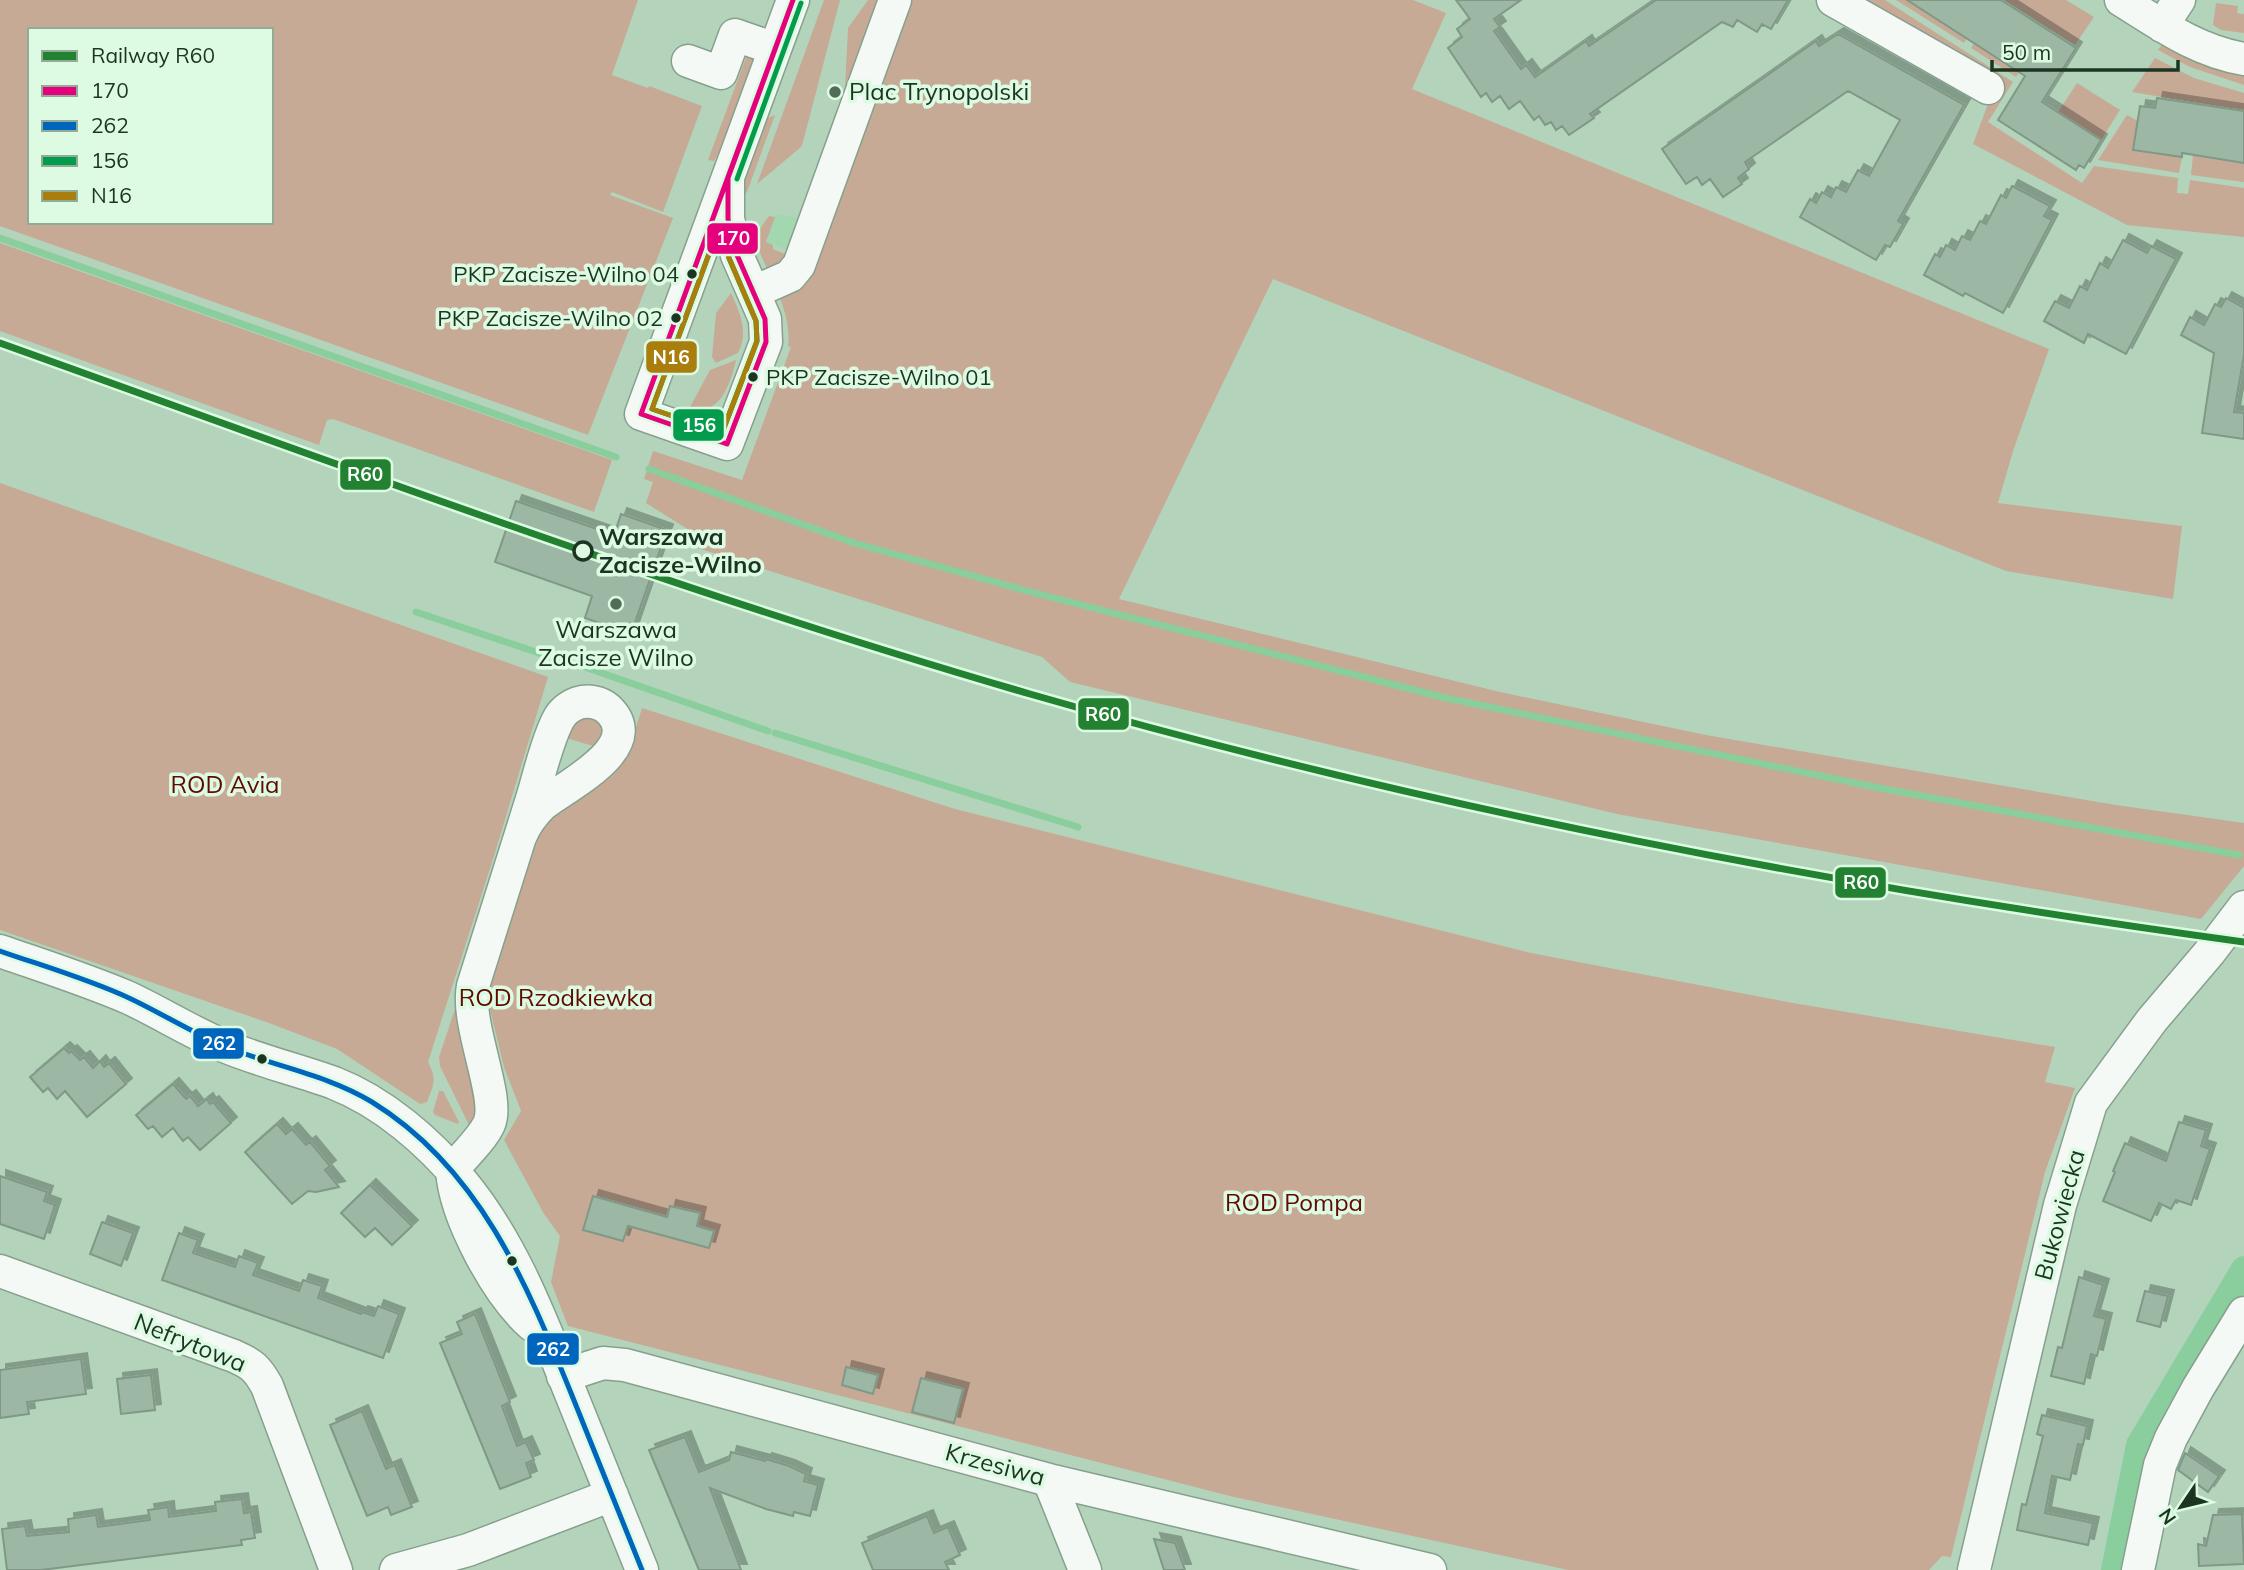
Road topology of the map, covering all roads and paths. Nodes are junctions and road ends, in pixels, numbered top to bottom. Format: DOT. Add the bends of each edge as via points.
graph roads {
  1 [pos="793,0"];
  2 [pos="895,0"];
  3 [pos="1833,0"];
  4 [pos="2179,0"];
  5 [pos="2127,2"];
  6 [pos="2162,26"];
  7 [pos="775,50"];
  8 [pos="2244,59"];
  9 [pos="688,61"];
  10 [pos="1988,88"];
  11 [pos="728,177"];
  12 [pos="754,292"];
  13 [pos="521,835"];
  14 [pos="2244,907"];
  15 [pos="0,951"];
  16 [pos="452,1170"];
  17 [pos="7,1278"];
  18 [pos="2244,1313"];
  19 [pos="564,1376"];
  20 [pos="1049,1480"];
  21 [pos="612,1495"];
  22 [pos="336,1570"];
  23 [pos="397,1570"];
  24 [pos="642,1570"];
  25 [pos="1086,1570"];
  26 [pos="1430,1570"];
  27 [pos="1974,1570"];
  28 [pos="2138,1570"];
  1 -- 7 [label="street"];
  2 -- 12 [label="street" via="799,265 790,276"];
  3 -- 10 [label="street"];
  4 -- 6 [label="street"];
  5 -- 6 [label="street"];
  6 -- 8 [label="street" via="2192,44"];
  7 -- 9 [label="street" via="735,35 720,73"];
  7 -- 11 [label="street"];
  11 -- 12 [label="street" via="728,219 737,255"];
  11 -- 12 [label="street" via="641,414 727,444 766,342 765,319"];
  13 -- 16 [label="street" via="471,996 472,1017 495,1074 489,1124"];
  14 -- 27 [label="street, Bukowiecka" via="2091,1104 2060,1205"];
  15 -- 16 [label="street" via="131,999 223,1046 358,1094 393,1117"];
  16 -- 19 [label="street" via="502,1241"];
  17 -- 22 [label="street, Nefrytowa" via="252,1364 267,1386"];
  18 -- 28 [label="street" via="2171,1438 2160,1465"];
  19 -- 20 [label="street, Krzesiwa" via="603,1363 625,1365"];
  19 -- 21 [label="street"];
  20 -- 25 [label="street"];
  20 -- 26 [label="street, Krzesiwa" via="1227,1508"];
  21 -- 23 [label="street" via="468,1550"];
  21 -- 24 [label="street"];
}
